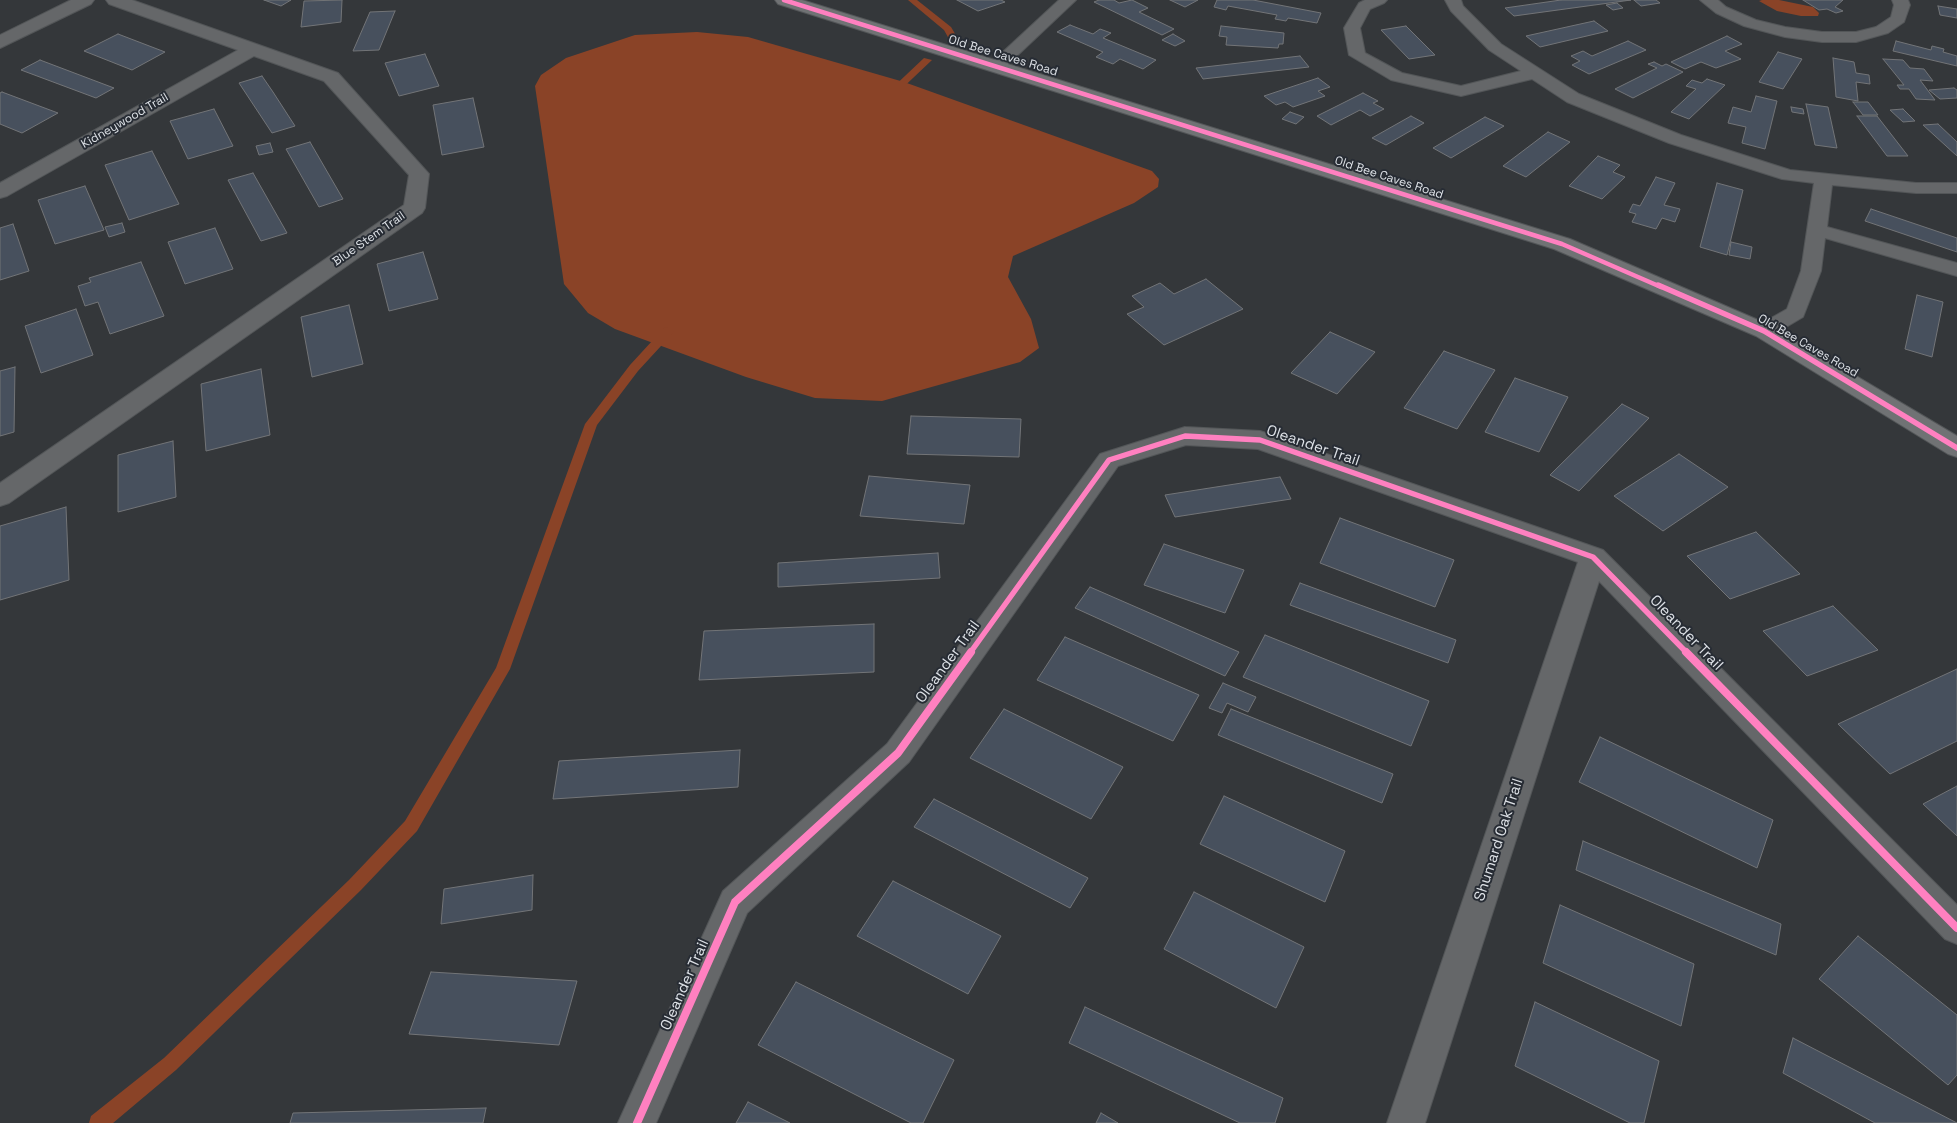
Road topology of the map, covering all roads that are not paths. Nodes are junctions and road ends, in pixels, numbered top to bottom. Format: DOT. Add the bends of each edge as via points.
graph roads {
  1 [pos="84,0"];
  2 [pos="115,0"];
  3 [pos="784,0"];
  4 [pos="1068,0"];
  5 [pos="1379,0"];
  6 [pos="1453,0"];
  7 [pos="1708,0"];
  8 [pos="1900,0"];
  9 [pos="0,42"];
  10 [pos="251,50"];
  11 [pos="997,66"];
  12 [pos="1535,73"];
  13 [pos="1824,179"];
  14 [pos="1957,188"];
  15 [pos="0,192"];
  16 [pos="1818,230"];
  17 [pos="1957,270"];
  18 [pos="1764,331"];
  19 [pos="1957,448"];
  20 [pos="0,496"];
  21 [pos="1593,557"];
  22 [pos="1957,928"];
  23 [pos="637,1123"];
  24 [pos="1406,1123"];
  1 -- 9 [label="street"];
  2 -- 10 [label="street, Blue Stem Trail"];
  3 -- 11 [label="street, Old Bee Caves Road"];
  4 -- 11 [label="lane"];
  5 -- 12 [label="lane" via="1364,6 1352,28 1357,55 1397,77 1461,90"];
  6 -- 12 [label="lane" via="1456,8 1496,47"];
  7 -- 8 [label="lane" via="1721,10 1750,23 1822,38 1856,37 1882,30 1898,19 1902,5"];
  10 -- 15 [label="street, Kidneywood Trail"];
  10 -- 20 [label="street, Blue Stem Trail" via="331,78 420,174 414,208"];
  11 -- 18 [label="street, Old Bee Caves Road" via="1562,244"];
  12 -- 13 [label="lane" via="1573,98 1675,139 1788,175"];
  13 -- 14 [label="lane" via="1916,188"];
  13 -- 16 [label="lane"];
  16 -- 17 [label="lane"];
  16 -- 18 [label="lane" via="1811,271 1796,312"];
  18 -- 19 [label="street, Old Bee Caves Road"];
  21 -- 22 [label="street, Oleander Trail"];
  21 -- 23 [label="street, Oleander Trail" via="1260,440 1185,436 1109,460 898,753 735,902"];
  21 -- 24 [label="street, Shumard Oak Trail"];
}
